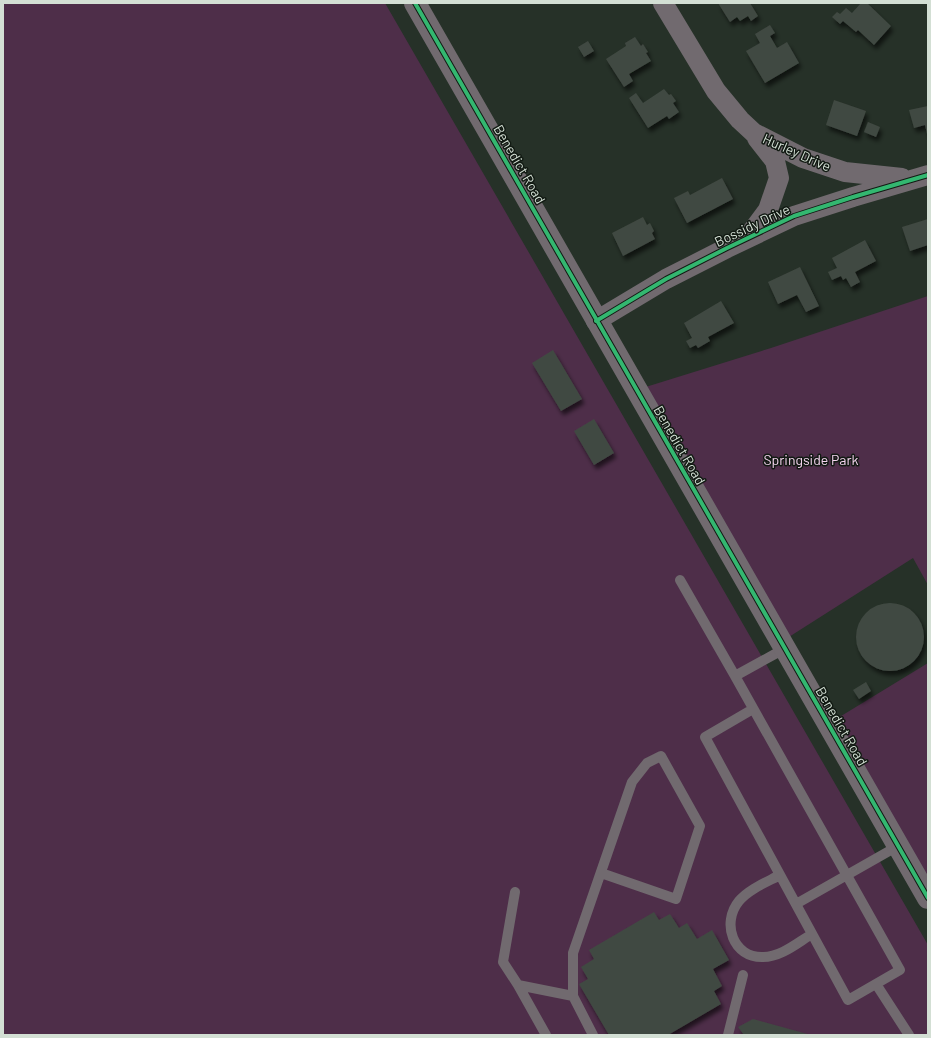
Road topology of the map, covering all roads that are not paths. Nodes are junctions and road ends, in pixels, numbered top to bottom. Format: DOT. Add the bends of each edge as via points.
graph roads {
  1 [pos="415,3"];
  2 [pos="663,3"];
  3 [pos="754,133"];
  4 [pos="920,177"];
  5 [pos="747,238"];
  6 [pos="596,321"];
  7 [pos="680,580"];
  8 [pos="784,648"];
  9 [pos="735,676"];
  10 [pos="753,709"];
  11 [pos="898,846"];
  12 [pos="601,873"];
  13 [pos="780,875"];
  14 [pos="847,875"];
  15 [pos="515,892"];
  16 [pos="928,898"];
  17 [pos="796,904"];
  18 [pos="812,934"];
  19 [pos="743,976"];
  20 [pos="876,984"];
  21 [pos="518,985"];
  22 [pos="573,996"];
  23 [pos="546,1035"];
  24 [pos="593,1035"];
  25 [pos="728,1035"];
  26 [pos="909,1035"];
  1 -- 6 [label="street, Benedict Road"];
  2 -- 3 [label="street, Hurley Drive" via="716,90"];
  3 -- 4 [label="street, Hurley Drive" via="803,158 845,172"];
  3 -- 5 [label="street, Hurley Drive" via="775,161 779,178 768,210"];
  4 -- 5 [label="street, Bossidy Drive" via="794,216"];
  5 -- 6 [label="street, Bossidy Drive" via="666,279"];
  6 -- 8 [label="street, Benedict Road"];
  7 -- 9 [label="lane"];
  8 -- 9 [label="lane"];
  8 -- 11 [label="street, Benedict Road"];
  9 -- 10 [label="lane"];
  10 -- 13 [label="lane" via="705,737"];
  10 -- 14 [label="lane"];
  11 -- 14 [label="lane"];
  11 -- 16 [label="street, Benedict Road"];
  12 -- 12 [label="lane" via="632,782 647,763 661,756 700,826 676,899"];
  12 -- 22 [label="lane" via="573,953"];
  13 -- 17 [label="lane"];
  13 -- 18 [label="lane" via="739,900 729,924 737,946 750,955 763,957 780,953"];
  14 -- 17 [label="lane"];
  14 -- 20 [label="lane" via="900,970"];
  15 -- 21 [label="lane" via="503,962"];
  17 -- 18 [label="lane"];
  18 -- 20 [label="lane" via="848,1000"];
  19 -- 25 [label="lane"];
  20 -- 26 [label="lane"];
  21 -- 22 [label="lane"];
  21 -- 23 [label="lane"];
  22 -- 24 [label="lane"];
}
